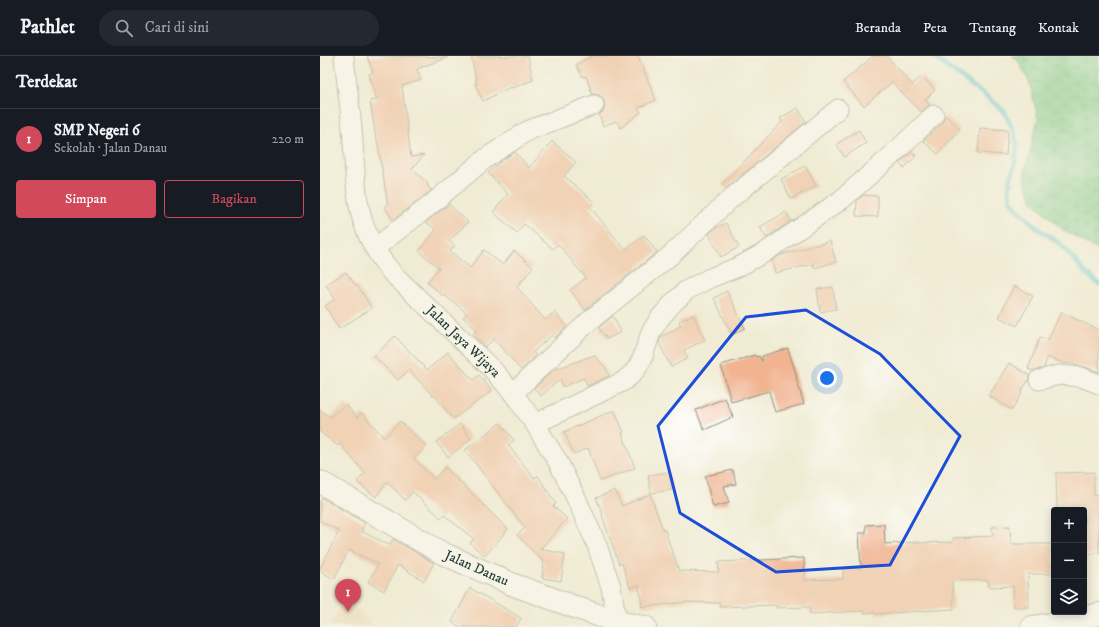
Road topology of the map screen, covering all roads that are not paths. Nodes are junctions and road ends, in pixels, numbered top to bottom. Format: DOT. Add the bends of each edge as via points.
graph roads {
  1 [pos="344,56"];
  2 [pos="594,105"];
  3 [pos="838,109"];
  4 [pos="934,115"];
  5 [pos="375,248"];
  6 [pos="1039,380"];
  7 [pos="1099,384"];
  8 [pos="513,393"];
  9 [pos="535,424"];
  10 [pos="320,482"];
  11 [pos="1099,614"];
  12 [pos="617,622"];
  13 [pos="645,627"];
  14 [pos="1032,627"];
  1 -- 5 [label="street, Jalan Jaya Wijaya" via="360,209 365,229"];
  2 -- 5 [label="street" via="527,131 486,158"];
  3 -- 8 [label="street" via="728,201 671,255 588,322"];
  4 -- 9 [label="street" via="841,200 764,253 687,290 660,318 651,332 637,368 624,381"];
  5 -- 8 [label="street, Jalan Jaya Wijaya" via="393,274 492,369"];
  6 -- 7 [label="street" via="1059,375 1082,376"];
  8 -- 9 [label="street, Jalan Jaya Wijaya"];
  9 -- 12 [label="street, Jalan Jaya Wijaya" via="558,462 597,545 612,587"];
  10 -- 12 [label="street, Jalan Danau" via="442,552 514,585"];
  11 -- 14 [label="street"];
  12 -- 13 [label="street, Jalan Danau"];
}
